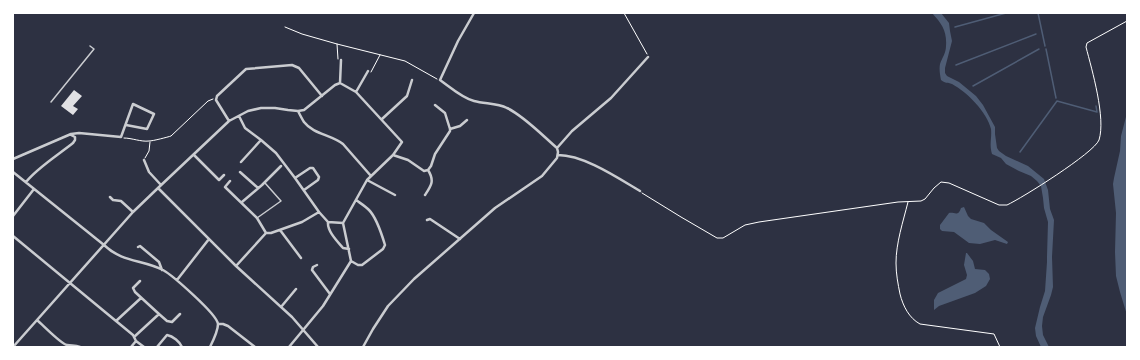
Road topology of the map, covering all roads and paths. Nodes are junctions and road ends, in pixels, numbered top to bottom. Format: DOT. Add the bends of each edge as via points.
graph roads {
  1 [pos="474,13"];
  2 [pos="624,13"];
  3 [pos="1127,20"];
  4 [pos="285,27"];
  5 [pos="90,46"];
  6 [pos="648,57"];
  7 [pos="341,60"];
  8 [pos="368,71"];
  9 [pos="412,80"];
  10 [pos="440,80"];
  11 [pos="340,83"];
  12 [pos="356,92"];
  13 [pos="322,96"];
  14 [pos="216,98"];
  15 [pos="51,102"];
  16 [pos="435,105"];
  17 [pos="298,111"];
  18 [pos="239,116"];
  19 [pos="382,119"];
  20 [pos="467,120"];
  21 [pos="230,121"];
  22 [pos="126,124"];
  23 [pos="450,128"];
  24 [pos="71,134"];
  25 [pos="121,137"];
  26 [pos="261,140"];
  27 [pos="150,141"];
  28 [pos="557,148"];
  29 [pos="194,155"];
  30 [pos="393,155"];
  31 [pos="558,155"];
  32 [pos="13,158"];
  33 [pos="144,160"];
  34 [pos="241,162"];
  35 [pos="281,166"];
  36 [pos="428,170"];
  37 [pos="13,172"];
  38 [pos="240,172"];
  39 [pos="224,175"];
  40 [pos="370,176"];
  41 [pos="295,178"];
  42 [pos="367,180"];
  43 [pos="230,181"];
  44 [pos="26,182"];
  45 [pos="265,183"];
  46 [pos="161,185"];
  47 [pos="158,188"];
  48 [pos="258,188"];
  49 [pos="34,189"];
  50 [pos="304,190"];
  51 [pos="640,191"];
  52 [pos="395,196"];
  53 [pos="425,196"];
  54 [pos="110,197"];
  55 [pos="356,200"];
  56 [pos="242,202"];
  57 [pos="908,202"];
  58 [pos="133,212"];
  59 [pos="319,212"];
  60 [pos="13,216"];
  61 [pos="257,218"];
  62 [pos="427,220"];
  63 [pos="328,222"];
  64 [pos="343,223"];
  65 [pos="280,230"];
  66 [pos="266,233"];
  67 [pos="13,236"];
  68 [pos="209,238"];
  69 [pos="460,239"];
  70 [pos="104,245"];
  71 [pos="138,247"];
  72 [pos="349,249"];
  73 [pos="301,258"];
  74 [pos="350,261"];
  75 [pos="317,265"];
  76 [pos="236,266"];
  77 [pos="162,270"];
  78 [pos="177,280"];
  79 [pos="140,281"];
  80 [pos="70,283"];
  81 [pos="296,289"];
  82 [pos="330,294"];
  83 [pos="141,298"];
  84 [pos="281,307"];
  85 [pos="159,314"];
  86 [pos="180,314"];
  87 [pos="37,320"];
  88 [pos="116,321"];
  89 [pos="218,324"];
  90 [pos="303,330"];
  91 [pos="135,339"];
  92 [pos="13,347"];
  93 [pos="80,347"];
  94 [pos="131,347"];
  95 [pos="144,347"];
  96 [pos="157,347"];
  97 [pos="182,347"];
  98 [pos="210,347"];
  99 [pos="255,347"];
  100 [pos="289,347"];
  101 [pos="318,347"];
  102 [pos="363,347"];
  103 [pos="1000,347"];
  1 -- 10 [label="street"];
  2 -- 6 [label="path"];
  3 -- 57 [label="path" via="1087,43 1101,119 1100,136 1093,148 1065,169 1003,206 941,182 923,200"];
  4 -- 10 [label="path" via="337,44 405,61"];
  5 -- 15 [label="lane" via="94,50"];
  6 -- 28 [label="street" via="611,98 572,131"];
  7 -- 11 [label="street"];
  8 -- 12 [label="street"];
  9 -- 19 [label="street" via="407,96"];
  10 -- 28 [label="street" via="466,98 508,108"];
  11 -- 12 [label="street"];
  11 -- 13 [label="street"];
  12 -- 19 [label="street"];
  13 -- 14 [label="street" via="299,68 292,65 246,69"];
  13 -- 17 [label="street" via="304,110"];
  14 -- 21 [label="street"];
  14 -- 27 [label="path" via="208,101 171,136"];
  16 -- 23 [label="street" via="445,113"];
  17 -- 18 [label="street" via="262,108"];
  17 -- 40 [label="street" via="310,127 343,144"];
  18 -- 21 [label="street"];
  18 -- 26 [label="street" via="245,128"];
  19 -- 30 [label="street" via="402,142"];
  20 -- 23 [label="street" via="460,126"];
  21 -- 29 [label="street"];
  22 -- 22 [label="street" via="147,129 154,114 134,104"];
  22 -- 25 [label="street"];
  23 -- 36 [label="street"];
  24 -- 25 [label="street"];
  24 -- 32 [label="street"];
  24 -- 44 [label="street" via="75,137 73,144"];
  25 -- 27 [label="path"];
  26 -- 34 [label="street"];
  26 -- 41 [label="street" via="276,153"];
  27 -- 33 [label="path" via="149,151"];
  28 -- 31 [label="street"];
  29 -- 39 [label="street" via="218,180"];
  29 -- 46 [label="street"];
  30 -- 36 [label="street" via="408,160 424,171"];
  30 -- 40 [label="street"];
  31 -- 51 [label="street" via="587,162"];
  31 -- 69 [label="street" via="542,176 495,208"];
  33 -- 46 [label="street" via="149,172"];
  35 -- 45 [label="street"];
  36 -- 53 [label="street" via="432,180"];
  37 -- 44 [label="street"];
  38 -- 48 [label="street"];
  40 -- 42 [label="street"];
  41 -- 50 [label="street"];
  41 -- 50 [label="street" via="313,168 319,177 318,180"];
  42 -- 52 [label="street"];
  42 -- 55 [label="street"];
  43 -- 56 [label="street" via="225,187"];
  44 -- 49 [label="street"];
  45 -- 48 [label="street"];
  45 -- 61 [label="lane" via="281,201"];
  46 -- 47 [label="street"];
  47 -- 58 [label="street"];
  47 -- 68 [label="street"];
  48 -- 56 [label="street"];
  49 -- 60 [label="street"];
  49 -- 70 [label="street"];
  50 -- 59 [label="street"];
  51 -- 57 [label="path" via="717,238 723,238 746,225 770,220"];
  54 -- 58 [label="street" via="121,201"];
  55 -- 64 [label="street"];
  55 -- 74 [label="street" via="372,214 385,245 362,265"];
  56 -- 61 [label="street"];
  57 -- 103 [label="path" via="896,261 897,281 905,309 920,324 994,334"];
  58 -- 70 [label="street"];
  59 -- 63 [label="street"];
  59 -- 65 [label="street"];
  61 -- 66 [label="street"];
  62 -- 69 [label="street" via="430,219"];
  63 -- 64 [label="street"];
  63 -- 72 [label="street" via="327,227 338,242 343,248"];
  64 -- 72 [label="street"];
  65 -- 66 [label="street"];
  65 -- 73 [label="street"];
  66 -- 76 [label="street"];
  67 -- 80 [label="street"];
  68 -- 76 [label="street"];
  68 -- 78 [label="street"];
  69 -- 102 [label="street" via="388,306"];
  70 -- 77 [label="street" via="111,252 126,259"];
  70 -- 80 [label="street"];
  71 -- 77 [label="street" via="159,262"];
  72 -- 74 [label="street"];
  74 -- 82 [label="street"];
  75 -- 82 [label="street" via="312,270"];
  76 -- 84 [label="street"];
  77 -- 78 [label="street"];
  78 -- 89 [label="street" via="211,313"];
  79 -- 83 [label="street" via="133,288"];
  80 -- 87 [label="street"];
  80 -- 88 [label="street"];
  81 -- 84 [label="street"];
  82 -- 90 [label="street"];
  83 -- 85 [label="street"];
  83 -- 88 [label="street"];
  84 -- 90 [label="street"];
  85 -- 86 [label="street" via="172,322"];
  85 -- 91 [label="street"];
  87 -- 92 [label="street"];
  87 -- 93 [label="street" via="66,345"];
  88 -- 91 [label="street"];
  89 -- 98 [label="street"];
  89 -- 99 [label="street" via="228,326"];
  90 -- 100 [label="street"];
  90 -- 101 [label="street"];
  91 -- 94 [label="street"];
  91 -- 95 [label="street"];
  96 -- 97 [label="street" via="167,335"];
}
